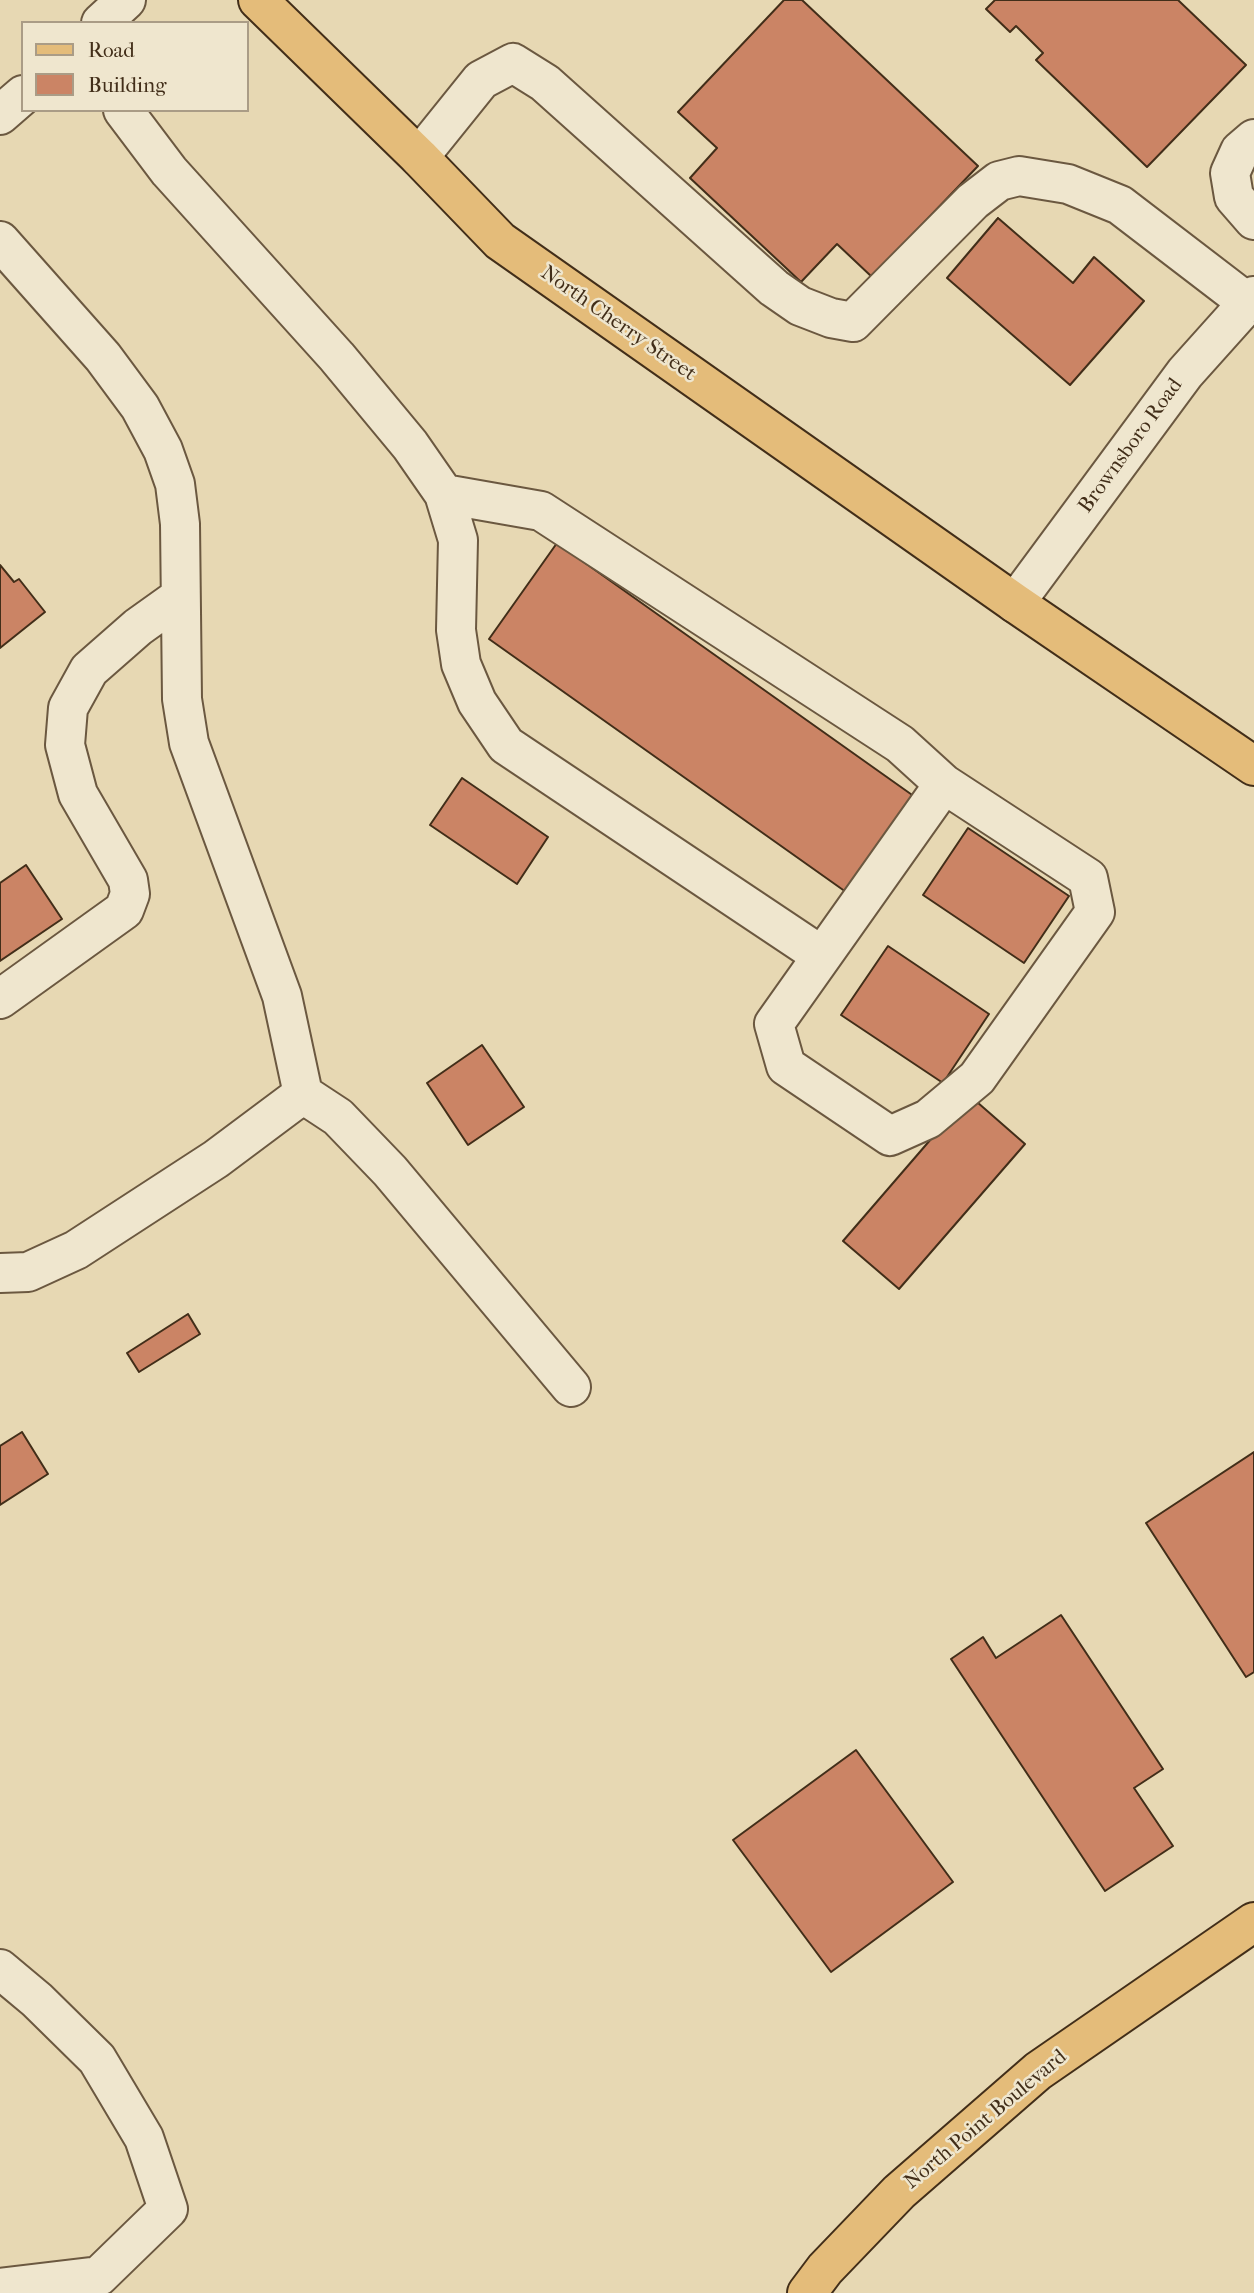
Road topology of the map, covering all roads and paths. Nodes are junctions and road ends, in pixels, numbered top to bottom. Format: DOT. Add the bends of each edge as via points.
graph roads {
  1 [pos="126,0"];
  2 [pos="258,0"];
  3 [pos="103,21"];
  4 [pos="21,97"];
  5 [pos="125,112"];
  6 [pos="0,116"];
  7 [pos="1254,139"];
  8 [pos="419,157"];
  9 [pos="1254,220"];
  10 [pos="0,241"];
  11 [pos="1251,299"];
  12 [pos="444,494"];
  13 [pos="180,597"];
  14 [pos="1016,603"];
  15 [pos="1254,766"];
  16 [pos="944,784"];
  17 [pos="822,956"];
  18 [pos="0,999"];
  19 [pos="303,1094"];
  20 [pos="0,1273"];
  21 [pos="571,1387"];
  22 [pos="1254,1922"];
  23 [pos="0,1969"];
  24 [pos="0,2288"];
  25 [pos="807,2293"];
  1 -- 3 [label="street"];
  2 -- 8 [label="main road, North Cherry Street"];
  4 -- 6 [label="street"];
  5 -- 12 [label="street" via="169,170 345,367"];
  7 -- 9 [label="street" via="1240,151 1230,173 1234,197"];
  8 -- 11 [label="street" via="481,80 513,63 545,83 774,288 800,306 831,318 853,322 973,201 999,181 1019,176 1068,184 1120,205"];
  8 -- 14 [label="main road, North Cherry Street" via="500,241"];
  10 -- 13 [label="street" via="103,357 140,407 163,450 175,484 180,524"];
  11 -- 14 [label="street, Brownsboro Road" via="1185,373"];
  12 -- 16 [label="street" via="541,511 900,744"];
  12 -- 17 [label="street" via="458,540 456,630 461,664 477,702 506,745"];
  13 -- 18 [label="street" via="89,670 68,708 65,745 78,794 128,880 131,894 124,910"];
  13 -- 19 [label="street" via="182,699 188,743 282,996"];
  14 -- 15 [label="main road, North Cherry Street"];
  16 -- 17 [label="street"];
  16 -- 17 [label="street" via="1088,878 1096,912 977,1078 928,1119 890,1136 786,1066 774,1024"];
  19 -- 20 [label="street" via="216,1159 76,1250 28,1272"];
  19 -- 21 [label="street" via="338,1117 390,1171"];
  22 -- 25 [label="main road, North Point Boulevard" via="1038,2071 900,2192"];
  23 -- 24 [label="street" via="97,2059 144,2138 168,2210 99,2276"];
}
